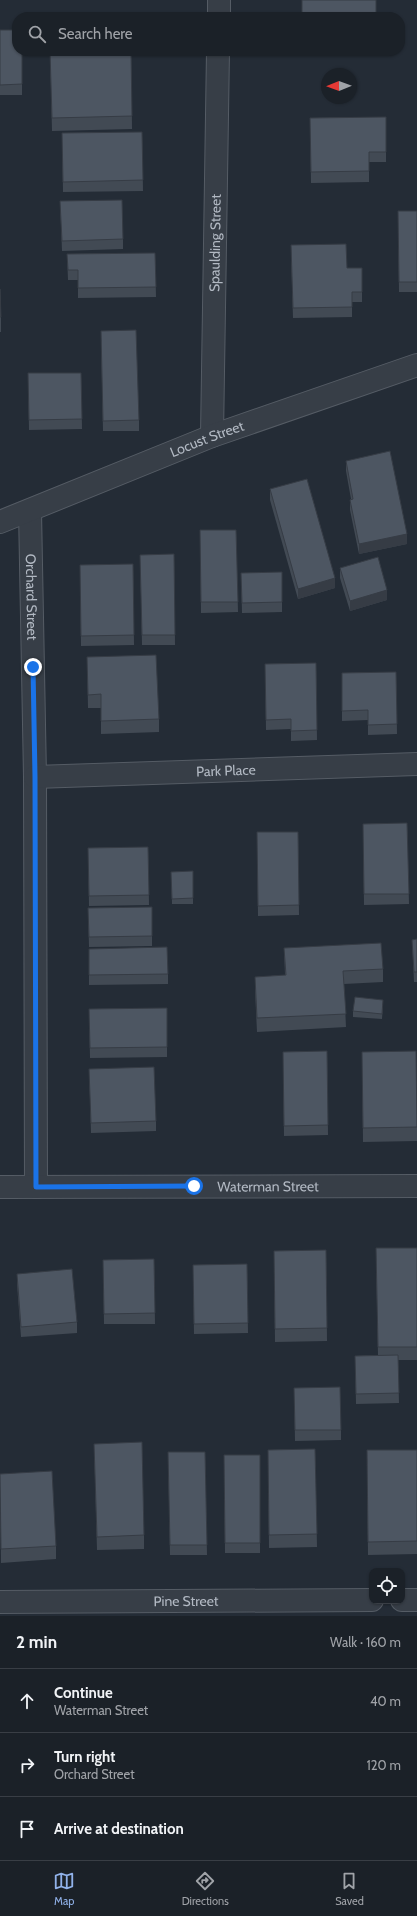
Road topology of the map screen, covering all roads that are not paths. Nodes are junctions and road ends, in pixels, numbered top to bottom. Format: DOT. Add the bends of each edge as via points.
graph roads {
  1 [pos="219,0"];
  2 [pos="219,12"];
  3 [pos="218,56"];
  4 [pos="417,365"];
  5 [pos="212,436"];
  6 [pos="30,511"];
  7 [pos="0,522"];
  8 [pos="417,764"];
  9 [pos="35,777"];
  10 [pos="417,1186"];
  11 [pos="0,1187"];
  12 [pos="36,1187"];
  13 [pos="369,1600"];
  14 [pos="405,1600"];
  15 [pos="417,1600"];
  16 [pos="0,1602"];
  1 -- 2 [label="street"];
  3 -- 5 [label="street, Spaulding Street"];
  4 -- 5 [label="street, Locust Street"];
  5 -- 6 [label="street, Locust Street"];
  6 -- 7 [label="street, Locust Street"];
  6 -- 9 [label="street, Orchard Street"];
  8 -- 9 [label="street, Park Place"];
  9 -- 12 [label="street, Orchard Street"];
  10 -- 12 [label="street, Waterman Street"];
  11 -- 12 [label="street, Waterman Street"];
  13 -- 16 [label="street, Pine Street"];
  14 -- 15 [label="street"];
}
